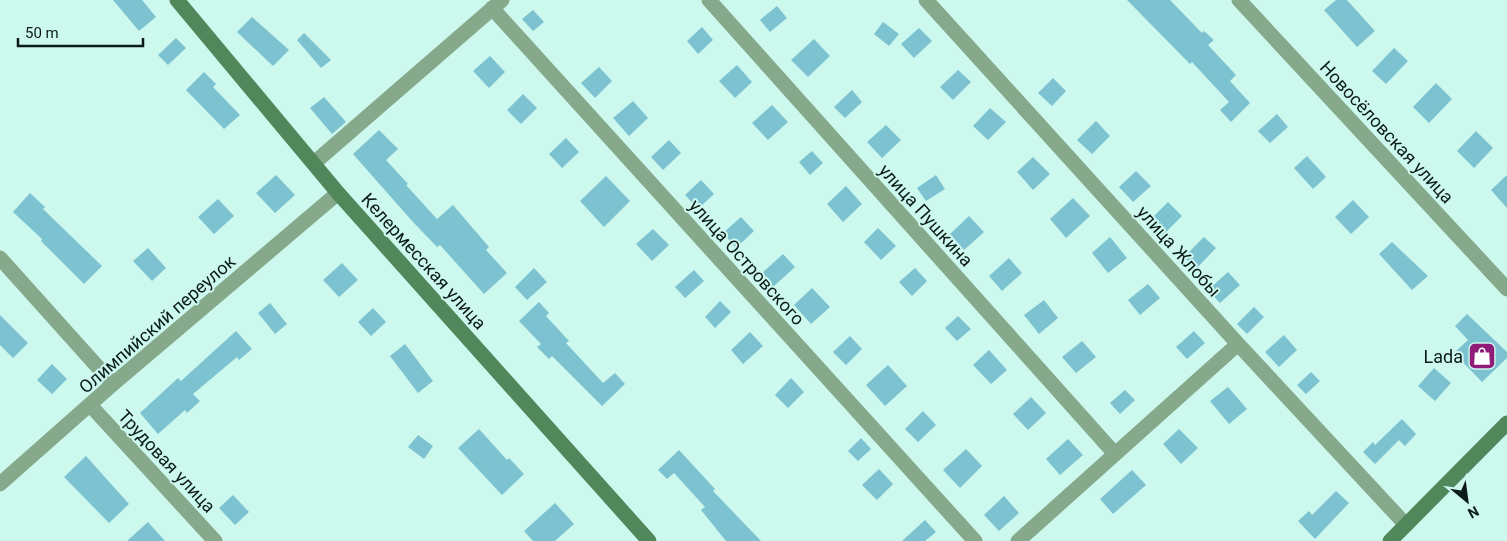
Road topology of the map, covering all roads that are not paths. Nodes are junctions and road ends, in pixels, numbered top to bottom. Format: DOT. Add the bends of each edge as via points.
graph roads {
  1 [pos="177,0"];
  2 [pos="709,0"];
  3 [pos="926,0"];
  4 [pos="1239,0"];
  5 [pos="497,4"];
  6 [pos="314,163"];
  7 [pos="338,193"];
  8 [pos="0,258"];
  9 [pos="1507,289"];
  10 [pos="1238,344"];
  11 [pos="113,384"];
  12 [pos="91,406"];
  13 [pos="1507,423"];
  14 [pos="1115,454"];
  15 [pos="0,484"];
  16 [pos="1406,525"];
  17 [pos="215,541"];
  18 [pos="649,541"];
  19 [pos="975,541"];
  20 [pos="1018,541"];
  21 [pos="1390,541"];
  1 -- 6 [label="street, Келермесская улица"];
  2 -- 14 [label="street, улица Пушкина"];
  3 -- 10 [label="street, улица Жлобы"];
  4 -- 9 [label="street, Новосёловская улица"];
  5 -- 6 [label="street"];
  5 -- 19 [label="street, улица Островского"];
  6 -- 7 [label="street, Келермесская улица"];
  7 -- 11 [label="street, Олимпийский переулок"];
  7 -- 18 [label="street, Келермесская улица"];
  8 -- 11 [label="street"];
  10 -- 14 [label="street"];
  10 -- 16 [label="street, улица Жлобы"];
  11 -- 12 [label="street, Олимпийский переулок"];
  12 -- 15 [label="street, Олимпийский переулок"];
  12 -- 17 [label="street, Трудовая улица"];
  13 -- 16 [label="street"];
  14 -- 20 [label="street"];
  16 -- 21 [label="street"];
}
